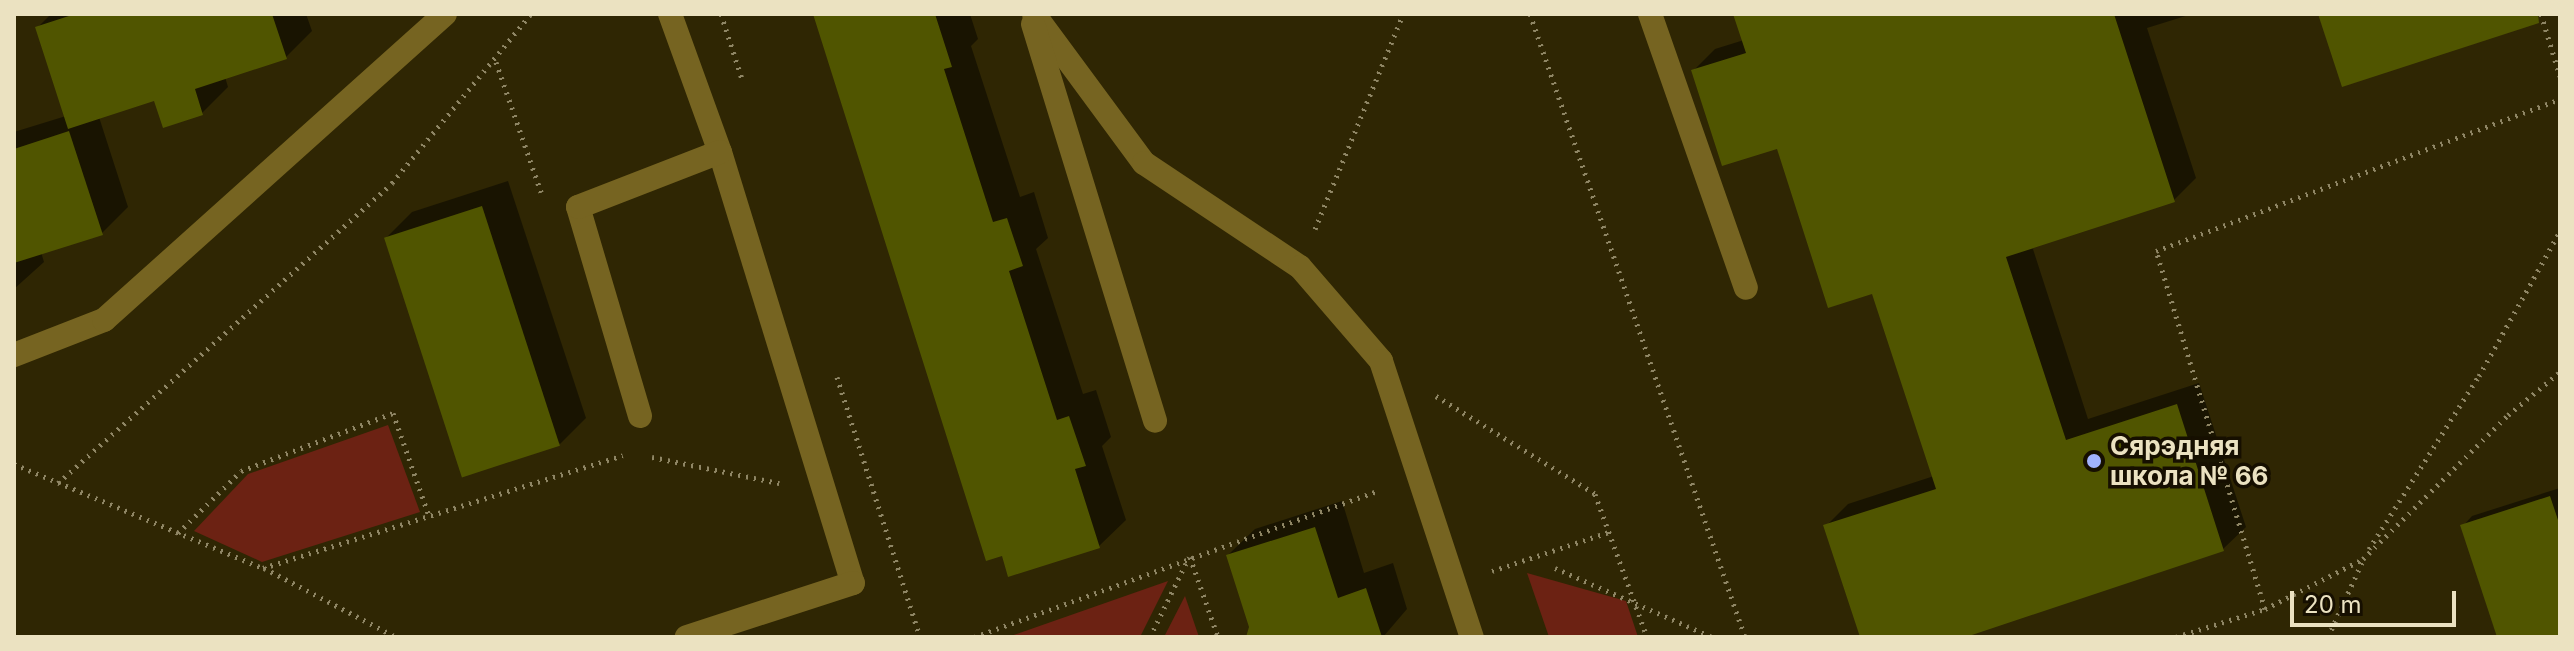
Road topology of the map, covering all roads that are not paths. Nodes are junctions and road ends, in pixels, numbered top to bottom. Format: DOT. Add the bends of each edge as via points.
graph roads {
  1 [pos="445,14"];
  2 [pos="670,14"];
  3 [pos="1032,14"];
  4 [pos="1650,14"];
  5 [pos="720,152"];
  6 [pos="1746,288"];
  7 [pos="14,355"];
  8 [pos="640,416"];
  9 [pos="1155,421"];
  10 [pos="687,637"];
  11 [pos="1472,637"];
  1 -- 7 [label="lane" via="104,320"];
  2 -- 5 [label="lane"];
  3 -- 9 [label="lane"];
  3 -- 11 [label="lane" via="1144,163 1300,267 1381,361"];
  4 -- 6 [label="lane"];
  5 -- 8 [label="lane" via="578,207"];
  5 -- 10 [label="lane" via="853,583"];
}
